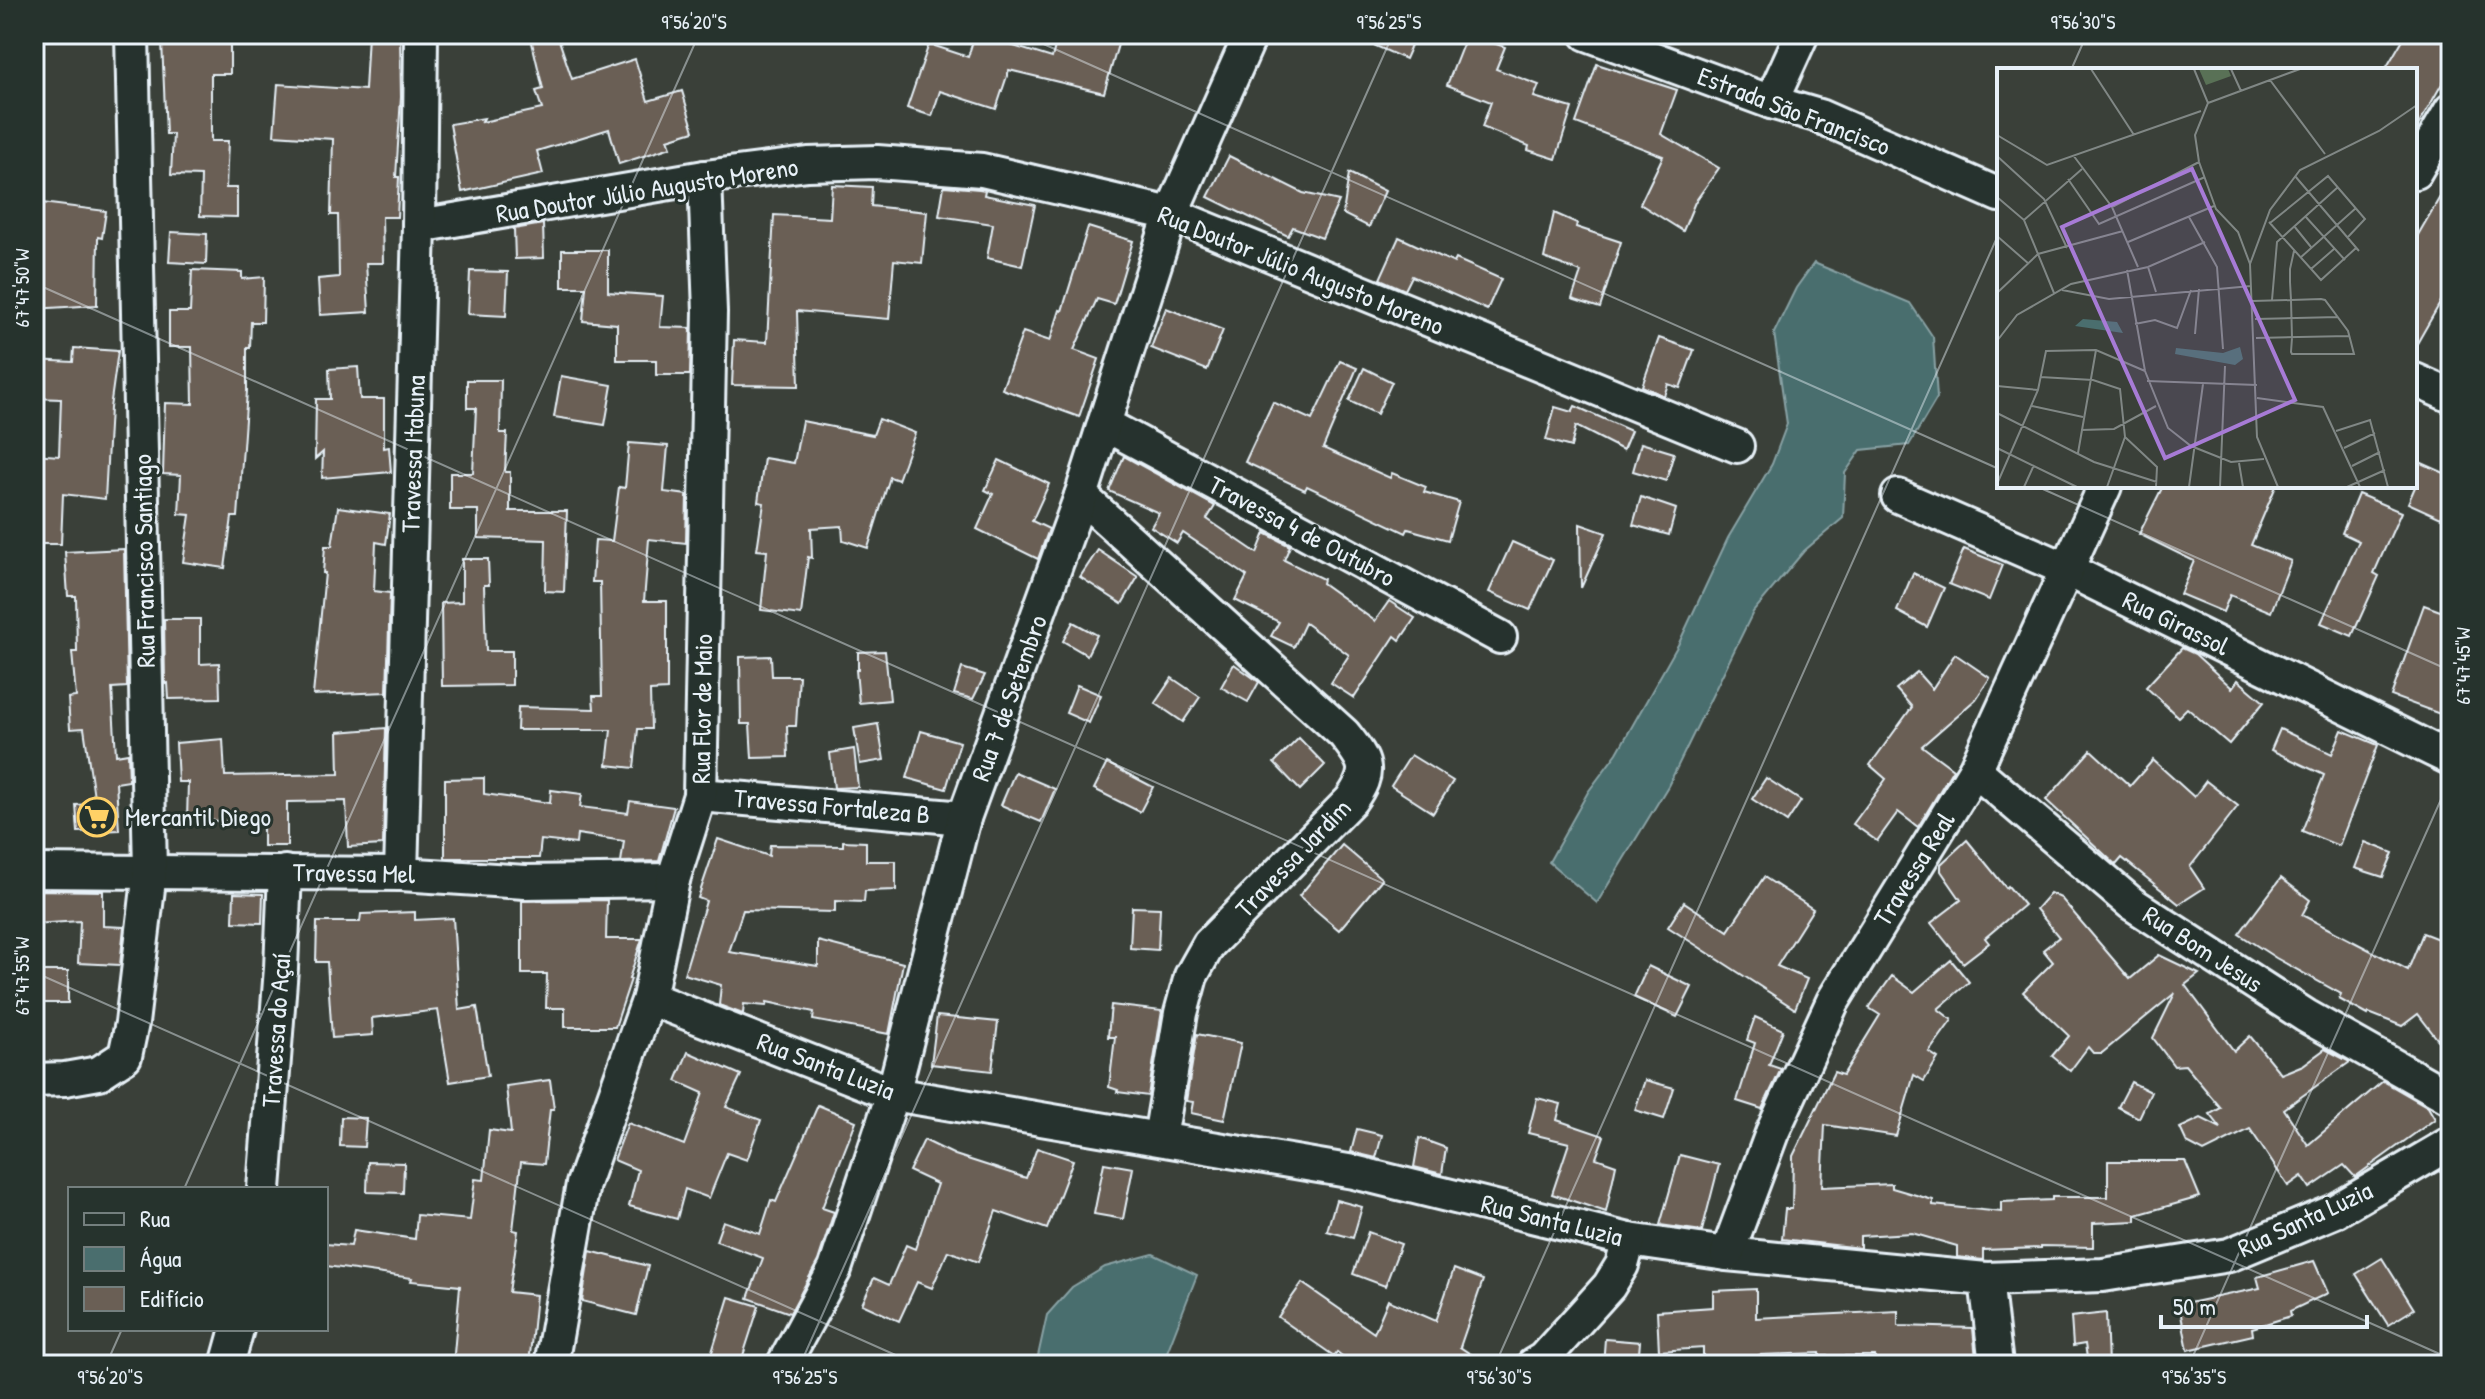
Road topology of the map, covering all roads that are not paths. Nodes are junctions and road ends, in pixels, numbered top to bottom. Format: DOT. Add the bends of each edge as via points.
graph roads {
  1 [pos="132,34"];
  2 [pos="421,34"];
  3 [pos="1251,34"];
  4 [pos="1802,34"];
  5 [pos="1597,35"];
  6 [pos="1771,102"];
  7 [pos="2451,110"];
  8 [pos="2417,169"];
  9 [pos="705,177"];
  10 [pos="1997,194"];
  11 [pos="1171,214"];
  12 [pos="419,226"];
  13 [pos="2417,381"];
  14 [pos="2451,396"];
  15 [pos="1104,424"];
  16 [pos="1737,446"];
  17 [pos="2104,488"];
  18 [pos="1081,496"];
  19 [pos="1898,496"];
  20 [pos="2066,569"];
  21 [pos="1500,637"];
  22 [pos="2451,759"];
  23 [pos="1975,770"];
  24 [pos="700,795"];
  25 [pos="964,818"];
  26 [pos="34,871"];
  27 [pos="150,871"];
  28 [pos="285,872"];
  29 [pos="401,874"];
  30 [pos="673,880"];
  31 [pos="649,998"];
  32 [pos="34,1080"];
  33 [pos="893,1094"];
  34 [pos="2451,1098"];
  35 [pos="1160,1138"];
  36 [pos="2451,1143"];
  37 [pos="264,1187"];
  38 [pos="1629,1240"];
  39 [pos="1727,1254"];
  40 [pos="1986,1279"];
  41 [pos="236,1331"];
  42 [pos="227,1365"];
  43 [pos="551,1365"];
  44 [pos="783,1365"];
  45 [pos="1533,1365"];
  46 [pos="1996,1365"];
  1 -- 27 [label="street, Rua Francisco Santiago"];
  2 -- 12 [label="street, Travessa Itabuna"];
  3 -- 11 [label="street, Rua 7 de Setembro"];
  4 -- 6 [label="street"];
  5 -- 6 [label="street, Estrada São Francisco"];
  6 -- 10 [label="street, Estrada São Francisco" via="1819,116"];
  7 -- 8 [label="street"];
  9 -- 11 [label="street, Rua Doutor Júlio Augusto Moreno" via="808,164 877,162 982,170"];
  9 -- 12 [label="street, Rua Doutor Júlio Augusto Moreno"];
  9 -- 24 [label="street, Rua Flor de Maio" via="710,312"];
  11 -- 15 [label="street, Rua 7 de Setembro"];
  11 -- 16 [label="street, Rua Doutor Júlio Augusto Moreno"];
  12 -- 29 [label="street, Travessa Itabuna"];
  13 -- 14 [label="street"];
  15 -- 18 [label="street, Rua 7 de Setembro"];
  15 -- 21 [label="street, Travessa 4 de Outubro"];
  17 -- 20 [label="street, Travessa Real"];
  18 -- 25 [label="street, Rua 7 de Setembro"];
  18 -- 35 [label="street, Travessa Jardim" via="1344,734 1366,772 1351,800 1209,944 1191,976 1181,1013"];
  19 -- 20 [label="street, Rua Girassol"];
  20 -- 22 [label="street, Rua Girassol"];
  20 -- 23 [label="street, Travessa Real"];
  23 -- 34 [label="street, Rua Bom Jesus" via="2131,903 2306,1016"];
  23 -- 39 [label="street, Travessa Real" via="1833,1001 1772,1133"];
  24 -- 25 [label="street, Travessa Fortaleza B"];
  24 -- 30 [label="street, Rua Flor de Maio"];
  25 -- 33 [label="street, Rua 7 de Setembro"];
  26 -- 27 [label="street, Travessa Mel"];
  27 -- 28 [label="street, Travessa Mel"];
  27 -- 32 [label="street, Rua Francisco Santiago" via="125,1056 99,1073"];
  28 -- 29 [label="street, Travessa Mel"];
  28 -- 37 [label="street, Travessa do Açaí"];
  29 -- 30 [label="street, Travessa Mel" via="525,882"];
  30 -- 31 [label="street, Rua Flor de Maio"];
  31 -- 33 [label="street, Rua Santa Luzia"];
  31 -- 43 [label="street, Rua Flor de Maio" via="583,1184"];
  33 -- 35 [label="street, Rua Santa Luzia"];
  33 -- 44 [label="street, Rua 7 de Setembro" via="835,1269"];
  35 -- 38 [label="street, Rua Santa Luzia" via="1354,1172"];
  36 -- 40 [label="street, Rua Santa Luzia" via="2335,1211 2229,1255 2103,1275"];
  38 -- 39 [label="street, Rua Santa Luzia"];
  38 -- 45 [label="street" via="1609,1286"];
  39 -- 40 [label="street, Rua Santa Luzia"];
  40 -- 46 [label="street"];
  41 -- 42 [label="street"];
}
